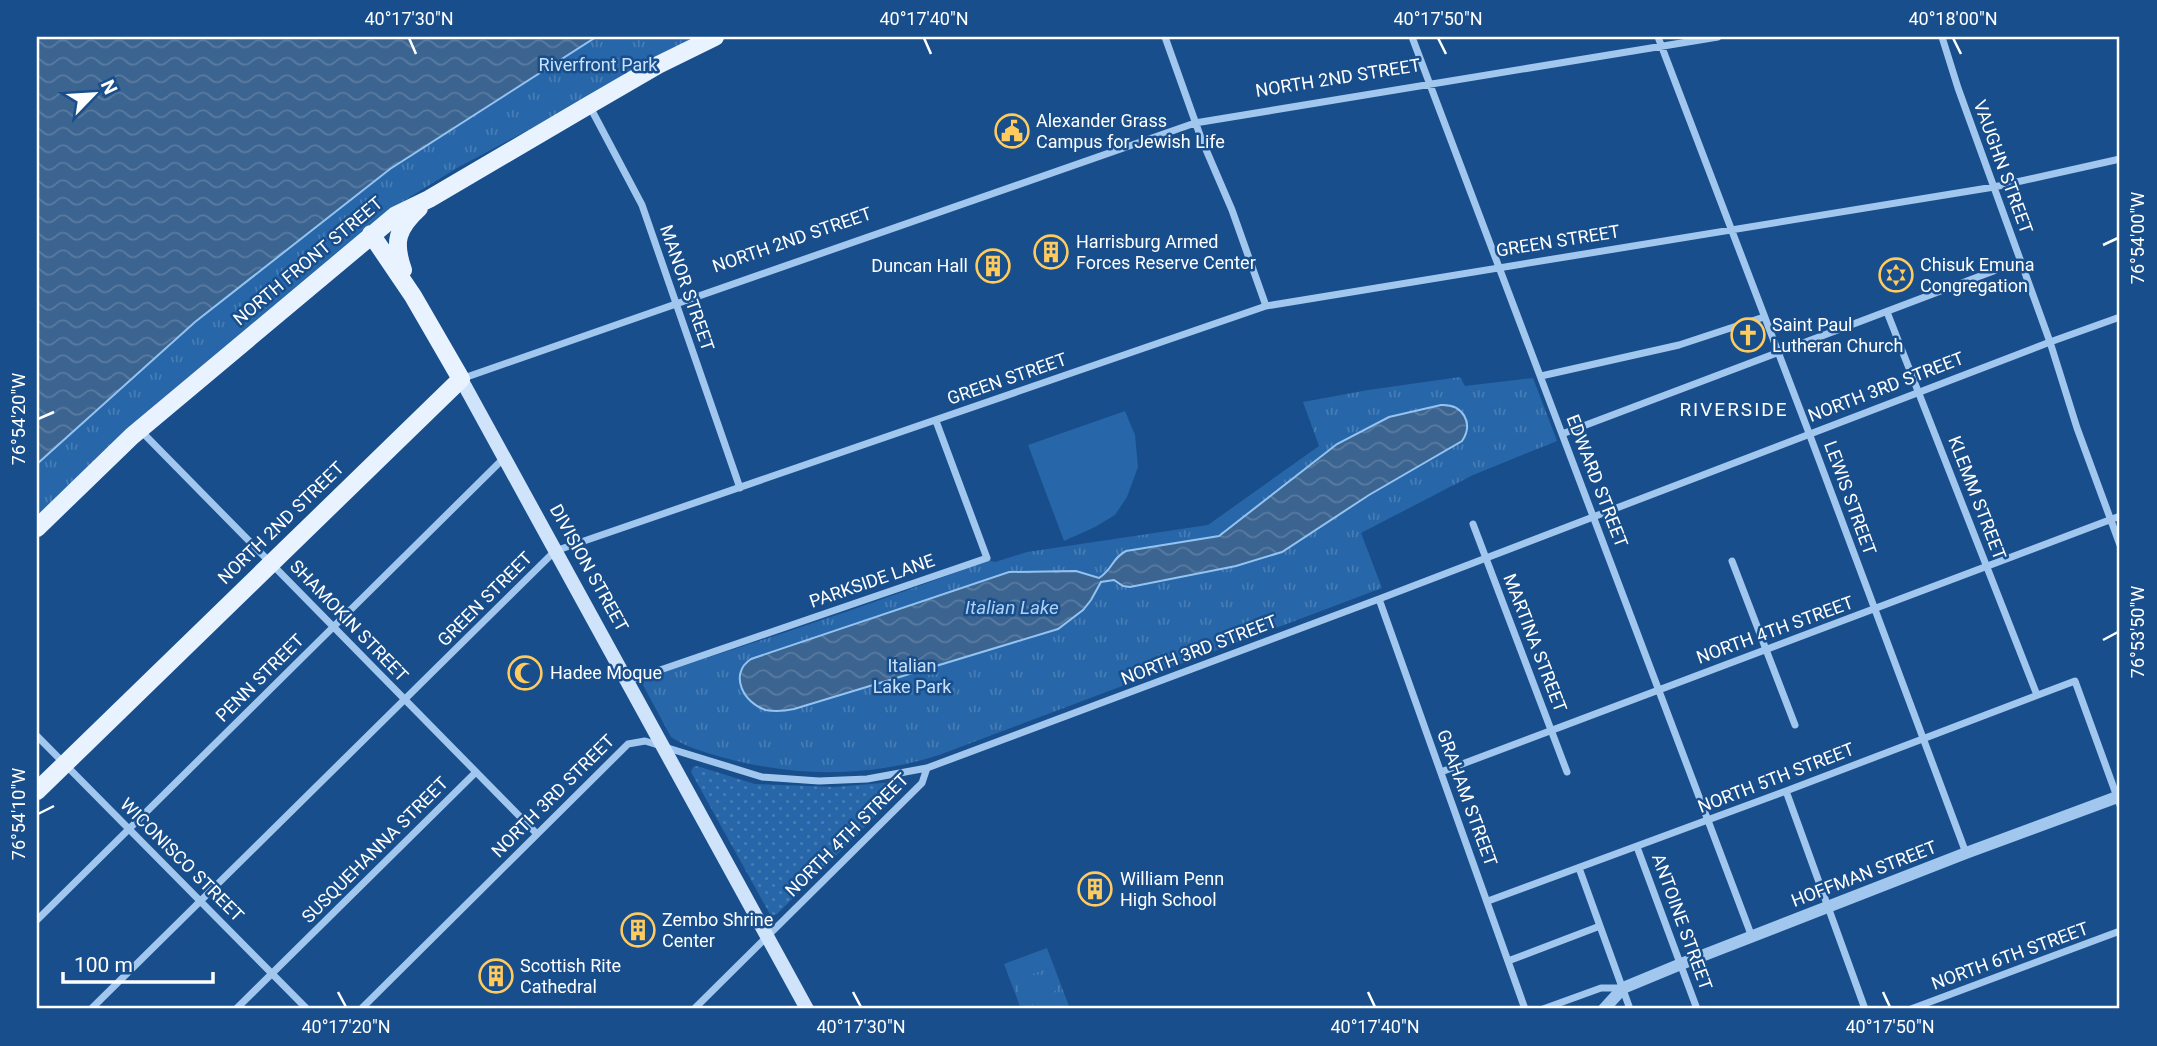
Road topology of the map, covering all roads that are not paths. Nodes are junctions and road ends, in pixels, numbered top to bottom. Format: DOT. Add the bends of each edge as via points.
graph roads {
  1 [pos="715,37"];
  2 [pos="1165,37"];
  3 [pos="1412,37"];
  4 [pos="1658,37"];
  5 [pos="1718,37"];
  6 [pos="1942,37"];
  7 [pos="1661,46"];
  8 [pos="1430,85"];
  9 [pos="589,105"];
  10 [pos="1195,123"];
  11 [pos="2120,159"];
  12 [pos="1994,187"];
  13 [pos="429,199"];
  14 [pos="1731,229"];
  15 [pos="371,234"];
  16 [pos="2020,261"];
  17 [pos="1500,267"];
  18 [pos="413,296"];
  19 [pos="675,302"];
  20 [pos="1266,306"];
  21 [pos="1887,312"];
  22 [pos="1764,317"];
  23 [pos="2120,317"];
  24 [pos="2050,342"];
  25 [pos="1778,353"];
  26 [pos="1541,376"];
  27 [pos="461,379"];
  28 [pos="1919,392"];
  29 [pos="936,421"];
  30 [pos="140,430"];
  31 [pos="1810,433"];
  32 [pos="1562,434"];
  33 [pos="504,458"];
  34 [pos="740,488"];
  35 [pos="1594,516"];
  36 [pos="2120,516"];
  37 [pos="2111,520"];
  38 [pos="1473,524"];
  39 [pos="37,528"];
  40 [pos="2120,545"];
  41 [pos="555,551"];
  42 [pos="1485,557"];
  43 [pos="1732,561"];
  44 [pos="270,563"];
  45 [pos="1987,566"];
  46 [pos="1379,598"];
  47 [pos="1874,610"];
  48 [pos="334,627"];
  49 [pos="1766,651"];
  50 [pos="628,681"];
  51 [pos="1659,690"];
  52 [pos="2037,695"];
  53 [pos="405,699"];
  54 [pos="1795,725"];
  55 [pos="1551,730"];
  56 [pos="37,736"];
  57 [pos="1922,739"];
  58 [pos="663,748"];
  59 [pos="65,764"];
  60 [pos="927,768"];
  61 [pos="476,772"];
  62 [pos="1441,772"];
  63 [pos="1567,772"];
  64 [pos="37,790"];
  65 [pos="1786,791"];
  66 [pos="2119,800"];
  67 [pos="1708,820"];
  68 [pos="129,829"];
  69 [pos="537,834"];
  70 [pos="1637,847"];
  71 [pos="1966,853"];
  72 [pos="1579,868"];
  73 [pos="1488,901"];
  74 [pos="200,902"];
  75 [pos="1828,907"];
  76 [pos="37,920"];
  77 [pos="1600,926"];
  78 [pos="2120,931"];
  79 [pos="767,937"];
  80 [pos="1752,937"];
  81 [pos="1508,961"];
  82 [pos="1681,964"];
  83 [pos="272,973"];
  84 [pos="1623,988"];
  85 [pos="92,1009"];
  86 [pos="236,1009"];
  87 [pos="307,1009"];
  88 [pos="361,1009"];
  89 [pos="694,1009"];
  90 [pos="807,1009"];
  91 [pos="1525,1009"];
  92 [pos="1543,1009"];
  93 [pos="1604,1009"];
  94 [pos="1630,1009"];
  95 [pos="1697,1009"];
  96 [pos="1866,1009"];
  97 [pos="1911,1009"];
  1 -- 9 [label="main road, NORTH FRONT STREET"];
  2 -- 10 [label="street"];
  3 -- 8 [label="street, EDWARD STREET"];
  4 -- 7 [label="street, LEWIS STREET"];
  5 -- 7 [label="street, NORTH 2ND STREET"];
  6 -- 12 [label="street, VAUGHN STREET"];
  7 -- 8 [label="street, NORTH 2ND STREET"];
  7 -- 14 [label="street, LEWIS STREET"];
  8 -- 10 [label="street, NORTH 2ND STREET"];
  8 -- 17 [label="street, EDWARD STREET"];
  9 -- 13 [label="main road, NORTH FRONT STREET"];
  9 -- 19 [label="street, MANOR STREET" via="642,205"];
  10 -- 19 [label="street, NORTH 2ND STREET"];
  10 -- 20 [label="street" via="1233,210"];
  11 -- 12 [label="street, GREEN STREET"];
  12 -- 14 [label="street, GREEN STREET"];
  12 -- 16 [label="street, VAUGHN STREET"];
  13 -- 15 [label="main road, NORTH FRONT STREET" via="405,209"];
  13 -- 18 [label="main road, DIVISION STREET" via="408,219 397,239"];
  14 -- 17 [label="street, GREEN STREET"];
  14 -- 22 [label="street, LEWIS STREET"];
  15 -- 18 [label="main road, DIVISION STREET"];
  15 -- 30 [label="main road, NORTH FRONT STREET"];
  16 -- 21 [label="street"];
  16 -- 24 [label="street, VAUGHN STREET"];
  17 -- 20 [label="street, GREEN STREET"];
  17 -- 26 [label="street, EDWARD STREET"];
  18 -- 27 [label="main road, DIVISION STREET"];
  19 -- 27 [label="street, NORTH 2ND STREET"];
  19 -- 34 [label="street, MANOR STREET"];
  20 -- 29 [label="street, GREEN STREET"];
  21 -- 25 [label="street"];
  21 -- 28 [label="street, KLEMM STREET"];
  22 -- 25 [label="street, LEWIS STREET"];
  22 -- 26 [label="street" via="1679,345"];
  23 -- 24 [label="street, NORTH 3RD STREET"];
  24 -- 28 [label="street, NORTH 3RD STREET"];
  24 -- 37 [label="street, VAUGHN STREET"];
  25 -- 31 [label="street, LEWIS STREET"];
  25 -- 32 [label="street"];
  26 -- 32 [label="street, EDWARD STREET"];
  27 -- 33 [label="main road, DIVISION STREET"];
  27 -- 44 [label="main road, NORTH 2ND STREET"];
  28 -- 31 [label="street, NORTH 3RD STREET"];
  28 -- 45 [label="street, KLEMM STREET"];
  29 -- 34 [label="street, GREEN STREET"];
  29 -- 50 [label="street, PARKSIDE LANE" via="987,558"];
  30 -- 39 [label="main road, NORTH FRONT STREET"];
  30 -- 44 [label="street, SHAMOKIN STREET"];
  31 -- 35 [label="street, NORTH 3RD STREET"];
  31 -- 47 [label="street, LEWIS STREET"];
  32 -- 35 [label="street, EDWARD STREET"];
  33 -- 41 [label="main road, DIVISION STREET"];
  33 -- 48 [label="street, PENN STREET"];
  34 -- 41 [label="street, GREEN STREET"];
  35 -- 42 [label="street, NORTH 3RD STREET"];
  35 -- 51 [label="street, EDWARD STREET"];
  36 -- 37 [label="street, NORTH 4TH STREET"];
  37 -- 40 [label="street, VAUGHN STREET"];
  37 -- 45 [label="street, NORTH 4TH STREET"];
  38 -- 42 [label="street, MARTINA STREET"];
  41 -- 50 [label="main road, DIVISION STREET"];
  41 -- 53 [label="street, GREEN STREET"];
  42 -- 46 [label="street, NORTH 3RD STREET"];
  42 -- 55 [label="street, MARTINA STREET"];
  43 -- 49 [label="street"];
  44 -- 48 [label="street, SHAMOKIN STREET"];
  44 -- 59 [label="main road, NORTH 2ND STREET"];
  45 -- 47 [label="street, NORTH 4TH STREET"];
  45 -- 52 [label="street, KLEMM STREET"];
  46 -- 60 [label="street, NORTH 3RD STREET"];
  46 -- 62 [label="street, GRAHAM STREET"];
  47 -- 49 [label="street, NORTH 4TH STREET"];
  47 -- 57 [label="street, LEWIS STREET"];
  48 -- 53 [label="street, SHAMOKIN STREET"];
  48 -- 68 [label="street, PENN STREET"];
  49 -- 51 [label="street, NORTH 4TH STREET"];
  49 -- 54 [label="street"];
  50 -- 58 [label="main road, DIVISION STREET"];
  51 -- 55 [label="street, NORTH 4TH STREET"];
  51 -- 67 [label="street, EDWARD STREET"];
  52 -- 57 [label="street, NORTH 5TH STREET"];
  52 -- 66 [label="street, NORTH 5TH STREET" via="2075,681"];
  53 -- 61 [label="street, SHAMOKIN STREET"];
  53 -- 74 [label="street, GREEN STREET"];
  55 -- 62 [label="street, NORTH 4TH STREET"];
  55 -- 63 [label="street, MARTINA STREET"];
  56 -- 59 [label="street, WICONISCO STREET"];
  57 -- 65 [label="street, NORTH 5TH STREET"];
  57 -- 71 [label="street, LEWIS STREET"];
  58 -- 60 [label="street, NORTH 3RD STREET" via="762,777 867,779"];
  58 -- 69 [label="street, NORTH 3RD STREET" via="645,741 628,744"];
  58 -- 79 [label="main road, DIVISION STREET"];
  59 -- 64 [label="main road, NORTH 2ND STREET"];
  59 -- 68 [label="street, WICONISCO STREET"];
  60 -- 79 [label="street, NORTH 4TH STREET" via="922,783"];
  61 -- 69 [label="street, SHAMOKIN STREET"];
  61 -- 83 [label="street, SUSQUEHANNA STREET"];
  62 -- 73 [label="street, GRAHAM STREET"];
  65 -- 67 [label="street, NORTH 5TH STREET"];
  65 -- 75 [label="street"];
  66 -- 71 [label="street, HOFFMAN STREET"];
  67 -- 70 [label="street, NORTH 5TH STREET"];
  67 -- 80 [label="street, EDWARD STREET"];
  68 -- 74 [label="street, WICONISCO STREET"];
  68 -- 76 [label="street, PENN STREET"];
  69 -- 88 [label="street, NORTH 3RD STREET"];
  70 -- 72 [label="street, NORTH 5TH STREET"];
  70 -- 82 [label="street, ANTOINE STREET"];
  71 -- 75 [label="street, HOFFMAN STREET"];
  72 -- 73 [label="street, NORTH 5TH STREET"];
  72 -- 77 [label="street"];
  73 -- 81 [label="street, GRAHAM STREET"];
  74 -- 83 [label="street, WICONISCO STREET"];
  74 -- 85 [label="street, GREEN STREET"];
  75 -- 80 [label="street, HOFFMAN STREET"];
  75 -- 96 [label="street"];
  77 -- 81 [label="street"];
  77 -- 84 [label="street"];
  78 -- 97 [label="street, NORTH 6TH STREET"];
  79 -- 89 [label="street, NORTH 4TH STREET"];
  79 -- 90 [label="main road, DIVISION STREET"];
  80 -- 82 [label="street, HOFFMAN STREET"];
  81 -- 91 [label="street, GRAHAM STREET"];
  82 -- 84 [label="street, HOFFMAN STREET"];
  82 -- 95 [label="street, ANTOINE STREET"];
  83 -- 86 [label="street, SUSQUEHANNA STREET"];
  83 -- 87 [label="street, WICONISCO STREET"];
  84 -- 92 [label="street, HOFFMAN STREET" via="1601,988"];
  84 -- 93 [label="street, HOFFMAN STREET"];
  84 -- 94 [label="street"];
}
